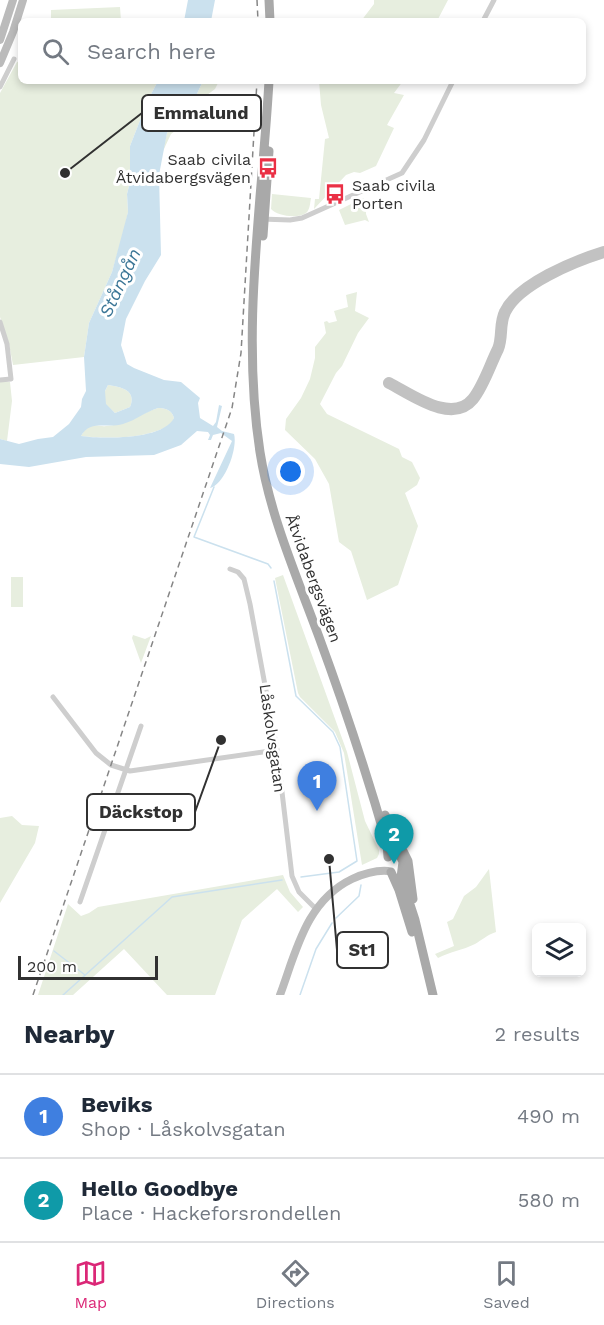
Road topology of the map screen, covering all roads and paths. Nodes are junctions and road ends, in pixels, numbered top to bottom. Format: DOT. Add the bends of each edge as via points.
graph roads {
  1 [pos="13,0"];
  2 [pos="23,0"];
  3 [pos="269,0"];
  4 [pos="494,0"];
  5 [pos="270,18"];
  6 [pos="485,18"];
  7 [pos="0,40"];
  8 [pos="14,59"];
  9 [pos="0,63"];
  10 [pos="269,84"];
  11 [pos="452,84"];
  12 [pos="0,87"];
  13 [pos="262,219"];
  14 [pos="0,322"];
  15 [pos="0,380"];
  16 [pos="230,569"];
  17 [pos="53,697"];
  18 [pos="351,724"];
  19 [pos="141,726"];
  20 [pos="277,750"];
  21 [pos="126,769"];
  22 [pos="385,815"];
  23 [pos="399,856"];
  24 [pos="387,859"];
  25 [pos="401,868"];
  26 [pos="389,871"];
  27 [pos="365,874"];
  28 [pos="80,902"];
  29 [pos="315,909"];
  30 [pos="415,920"];
  31 [pos="280,995"];
  32 [pos="428,995"];
  33 [pos="433,995"];
  1 -- 7 [label="street"];
  2 -- 9 [label="street"];
  3 -- 5 [label="main road"];
  4 -- 6 [label="street"];
  8 -- 12 [label="street"];
  10 -- 13 [label="main road, Åtvidabergsvägen"];
  11 -- 13 [label="street" via="424,140 402,173 302,218"];
  13 -- 18 [label="main road, Åtvidabergsvägen" via="253,383 264,473 281,532"];
  14 -- 15 [label="street" via="11,379"];
  16 -- 20 [label="street, Låskolvsgatan" via="241,575 246,584"];
  17 -- 21 [label="street" via="96,753 106,762"];
  18 -- 22 [label="main road, Åtvidabergsvägen"];
  18 -- 24 [label="main road, Åtvidabergsvägen" via="387,844"];
  19 -- 21 [label="street"];
  20 -- 21 [label="street" via="137,771"];
  20 -- 29 [label="street, Låskolvsgatan" via="292,876 299,892"];
  21 -- 28 [label="street"];
  22 -- 23 [label="main road, Åtvidabergsvägen"];
  22 -- 30 [label="main road, Åtvidabergsvägen" via="408,861"];
  23 -- 24 [label="main road"];
  23 -- 25 [label="main road"];
  24 -- 26 [label="main road"];
  24 -- 27 [label="street"];
  25 -- 26 [label="main road"];
  25 -- 30 [label="main road, Åtvidabergsvägen"];
  26 -- 27 [label="street"];
  26 -- 32 [label="main road" via="403,903"];
  27 -- 29 [label="street" via="332,892"];
  29 -- 31 [label="street"];
  30 -- 33 [label="main road, Åtvidabergsvägen"];
}
